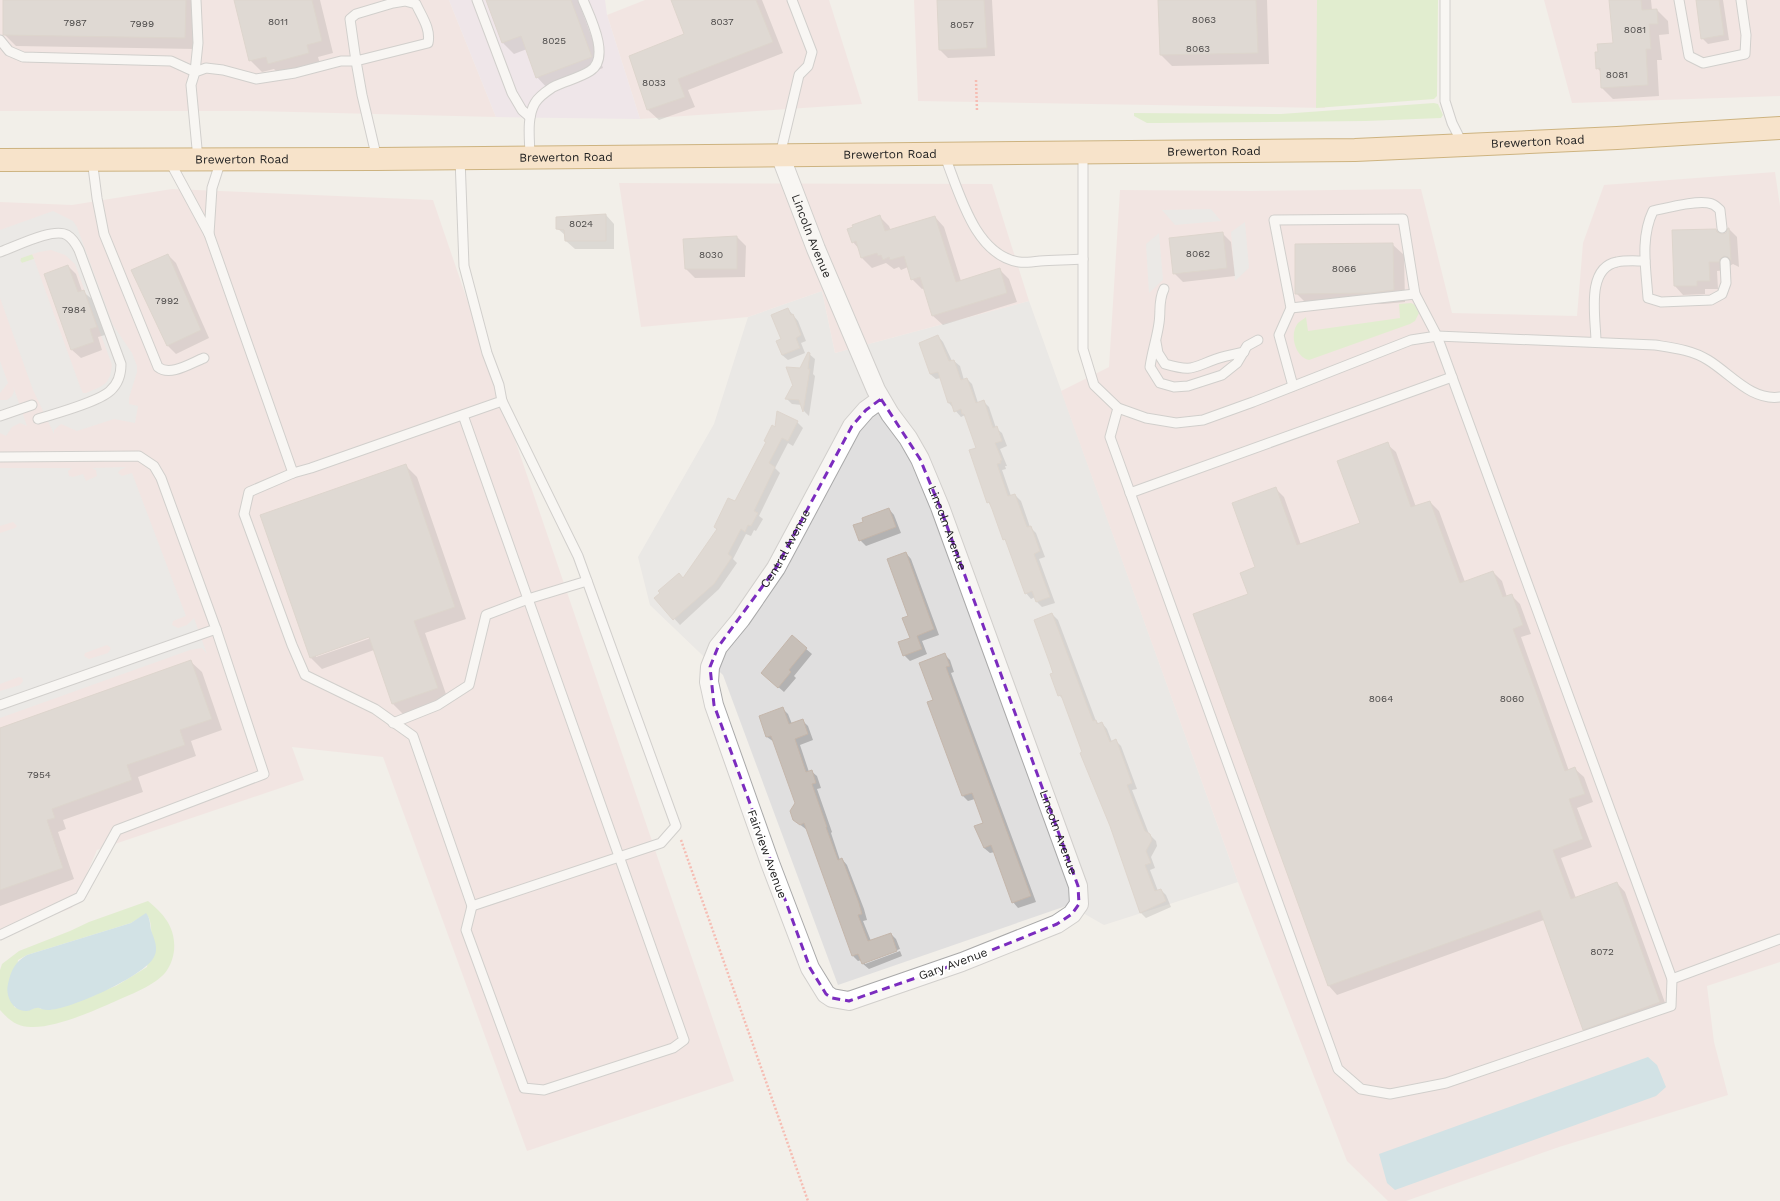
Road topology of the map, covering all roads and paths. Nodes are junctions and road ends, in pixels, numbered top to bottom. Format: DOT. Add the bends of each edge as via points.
graph roads {
  1 [pos="196,0"];
  2 [pos="477,0"];
  3 [pos="584,0"];
  4 [pos="792,0"];
  5 [pos="1445,0"];
  6 [pos="1680,0"];
  7 [pos="1741,0"];
  8 [pos="0,40"];
  9 [pos="356,60"];
  10 [pos="195,72"];
  11 [pos="976,80"];
  12 [pos="977,111"];
  13 [pos="530,118"];
  14 [pos="1780,128"];
  15 [pos="1463,145"];
  16 [pos="1083,152"];
  17 [pos="944,153"];
  18 [pos="780,155"];
  19 [pos="530,157"];
  20 [pos="460,158"];
  21 [pos="92,159"];
  22 [pos="168,159"];
  23 [pos="198,159"];
  24 [pos="222,159"];
  25 [pos="377,159"];
  26 [pos="0,160"];
  27 [pos="1722,228"];
  28 [pos="209,234"];
  29 [pos="0,252"];
  30 [pos="1083,259"];
  31 [pos="1645,261"];
  32 [pos="1725,262"];
  33 [pos="1164,289"];
  34 [pos="1415,294"];
  35 [pos="1291,308"];
  36 [pos="1437,336"];
  37 [pos="1156,337"];
  38 [pos="1258,340"];
  39 [pos="1596,342"];
  40 [pos="1244,352"];
  41 [pos="204,358"];
  42 [pos="1452,377"];
  43 [pos="1293,386"];
  44 [pos="1780,397"];
  45 [pos="881,399"];
  46 [pos="502,401"];
  47 [pos="32,405"];
  48 [pos="1118,408"];
  49 [pos="463,415"];
  50 [pos="0,416"];
  51 [pos="38,419"];
  52 [pos="0,457"];
  53 [pos="293,473"];
  54 [pos="1130,493"];
  55 [pos="587,580"];
  56 [pos="528,600"];
  57 [pos="216,629"];
  58 [pos="0,705"];
  59 [pos="714,705"];
  60 [pos="393,723"];
  61 [pos="676,826"];
  62 [pos="620,857"];
  63 [pos="472,906"];
  64 [pos="1072,914"];
  65 [pos="0,935"];
  66 [pos="1780,939"];
  67 [pos="1672,979"];
  68 [pos="830,997"];
  69 [pos="808,1201"];
  1 -- 10 [label="lane" via="198,42"];
  2 -- 13 [label="lane" via="512,93"];
  3 -- 13 [label="lane" via="598,43 598,61 590,71 558,84 543,94 535,102"];
  4 -- 18 [label="lane" via="812,52 808,66 799,75"];
  5 -- 15 [label="lane" via="1445,101"];
  6 -- 7 [label="lane" via="1689,56 1703,63 1745,54 1746,36"];
  8 -- 10 [label="lane" via="9,51 23,57 171,61"];
  9 -- 9 [label="lane" via="428,43 427,25 416,4 405,1 393,3 356,14 350,19"];
  9 -- 10 [label="lane" via="341,61 295,74 256,79 206,68"];
  9 -- 25 [label="lane"];
  10 -- 23 [label="lane" via="191,85"];
  11 -- 12 [label="path"];
  13 -- 19 [label="lane"];
  14 -- 15 [label="main road, Brewerton Road"];
  15 -- 16 [label="main road, Brewerton Road" via="1355,150"];
  16 -- 17 [label="main road, Brewerton Road"];
  16 -- 30 [label="lane"];
  17 -- 18 [label="main road, Brewerton Road"];
  17 -- 30 [label="lane" via="971,219 992,250 1005,259 1020,263"];
  18 -- 19 [label="main road, Brewerton Road"];
  18 -- 45 [label="street, Lincoln Avenue" via="816,249"];
  19 -- 20 [label="main road, Brewerton Road"];
  20 -- 25 [label="main road, Brewerton Road"];
  20 -- 46 [label="lane" via="464,266"];
  21 -- 22 [label="main road, Brewerton Road"];
  21 -- 26 [label="main road, Brewerton Road"];
  21 -- 41 [label="lane" via="104,234 158,368 169,372"];
  22 -- 23 [label="main road, Brewerton Road"];
  22 -- 28 [label="lane"];
  23 -- 24 [label="main road, Brewerton Road"];
  24 -- 25 [label="main road, Brewerton Road"];
  24 -- 28 [label="lane" via="212,188"];
  27 -- 31 [label="lane" via="1720,210 1712,204 1672,206 1653,211 1646,224"];
  28 -- 53 [label="lane"];
  29 -- 51 [label="lane" via="52,233 67,234 79,250 121,364 121,372 115,386 109,392"];
  30 -- 48 [label="lane" via="1083,349 1094,385"];
  31 -- 32 [label="lane" via="1648,298 1661,302 1711,300 1722,294 1726,283"];
  31 -- 39 [label="lane" via="1616,262 1600,272 1594,285"];
  33 -- 37 [label="lane" via="1160,297"];
  34 -- 35 [label="lane"];
  34 -- 35 [label="lane" via="1403,219 1274,220"];
  34 -- 36 [label="lane"];
  35 -- 43 [label="lane" via="1279,335"];
  36 -- 39 [label="lane"];
  36 -- 42 [label="lane"];
  36 -- 43 [label="lane" via="1411,340"];
  37 -- 40 [label="lane" via="1158,353 1165,364 1184,369"];
  37 -- 40 [label="lane" via="1150,367 1160,383 1174,387 1188,386 1222,375 1237,363"];
  38 -- 40 [label="lane" via="1247,346"];
  39 -- 44 [label="lane" via="1655,345 1689,350 1708,360 1755,394"];
  42 -- 54 [label="lane"];
  42 -- 67 [label="lane"];
  43 -- 48 [label="lane" via="1203,420 1176,423 1146,418"];
  45 -- 59 [label="street, Central Avenue" via="866,410 852,426 776,568 718,647 710,667 709,682"];
  45 -- 64 [label="street, Lincoln Avenue" via="920,459 940,508 1078,886 1079,904"];
  46 -- 49 [label="lane"];
  46 -- 55 [label="lane" via="578,556"];
  47 -- 50 [label="lane"];
  48 -- 54 [label="lane" via="1110,437"];
  49 -- 53 [label="lane"];
  49 -- 56 [label="lane"];
  52 -- 57 [label="lane" via="139,456 154,466"];
  53 -- 60 [label="lane" via="249,492 244,514 292,645 305,675 375,709"];
  54 -- 67 [label="lane" via="1338,1069 1361,1089 1390,1094 1446,1083 1671,1006"];
  55 -- 56 [label="lane"];
  55 -- 61 [label="lane"];
  56 -- 60 [label="lane" via="486,615 469,685 438,705"];
  56 -- 62 [label="lane"];
  57 -- 58 [label="lane"];
  57 -- 65 [label="lane" via="264,774 117,830 80,897"];
  59 -- 68 [label="street, Fairview Avenue" via="810,968"];
  60 -- 63 [label="lane" via="412,736"];
  61 -- 62 [label="lane" via="661,843"];
  61 -- 69 [label="path"];
  62 -- 63 [label="lane"];
  62 -- 63 [label="lane" via="684,1040 673,1048 544,1090 524,1088 466,930"];
  64 -- 68 [label="street, Gary Avenue" via="1057,924 962,962 849,1001"];
  66 -- 67 [label="lane"];
}
